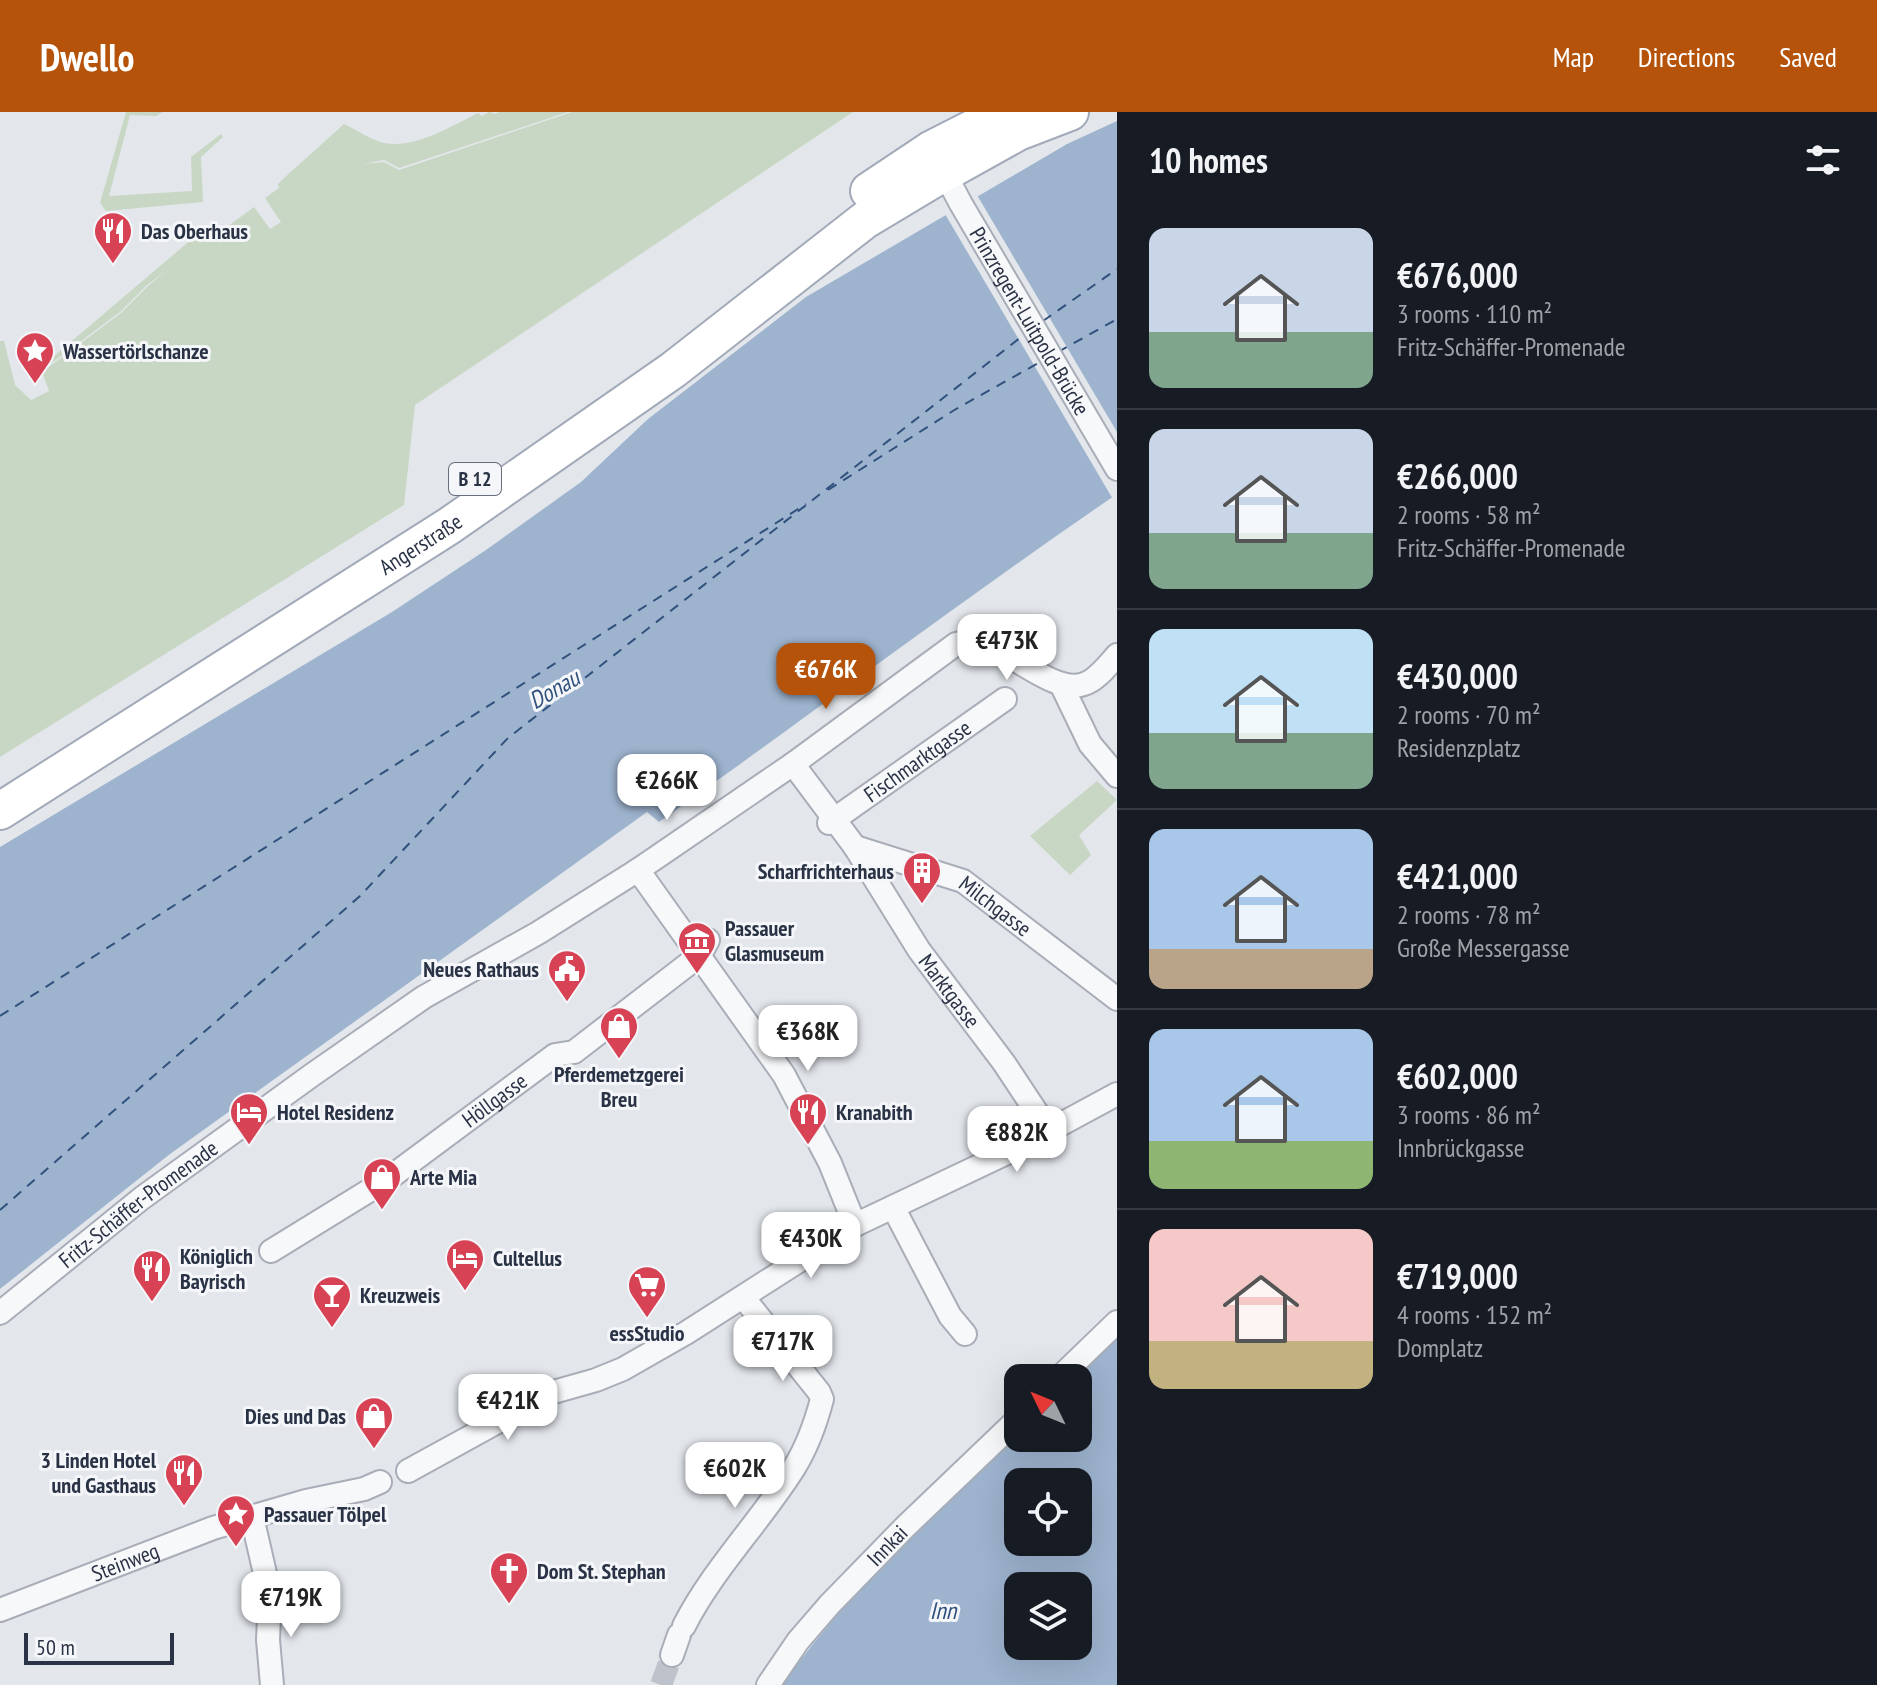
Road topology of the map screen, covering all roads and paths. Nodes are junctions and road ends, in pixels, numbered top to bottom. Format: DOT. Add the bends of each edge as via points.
graph roads {
  1 [pos="1005,112"];
  2 [pos="1070,112"];
  3 [pos="938,161"];
  4 [pos="1117,469"];
  5 [pos="1117,655"];
  6 [pos="1061,684"];
  7 [pos="1005,699"];
  8 [pos="793,764"];
  9 [pos="1117,776"];
  10 [pos="0,784"];
  11 [pos="0,811"];
  12 [pos="831,821"];
  13 [pos="855,847"];
  14 [pos="638,870"];
  15 [pos="704,947"];
  16 [pos="1117,999"];
  17 [pos="1114,1099"];
  18 [pos="1049,1131"];
  19 [pos="893,1207"];
  20 [pos="855,1225"];
  21 [pos="271,1251"];
  22 [pos="743,1297"];
  23 [pos="0,1313"];
  24 [pos="1117,1322"];
  25 [pos="965,1334"];
  26 [pos="1074,1364"];
  27 [pos="1004,1432"];
  28 [pos="408,1471"];
  29 [pos="372,1486"];
  30 [pos="252,1517"];
  31 [pos="0,1610"];
  32 [pos="678,1639"];
  33 [pos="272,1685"];
  34 [pos="768,1685"];
  1 -- 3 [label="main road, Angerstraße / B 12"];
  2 -- 3 [label="main road, Angerstraße / B 12"];
  3 -- 4 [label="street, Prinzregent-Luitpold-Brücke"];
  3 -- 10 [label="main road, Angerstraße / B 12" via="841,210 662,352 416,519"];
  3 -- 11 [label="main road, Angerstraße / B 12" via="673,370 449,526"];
  5 -- 6 [label="street" via="1087,684"];
  6 -- 8 [label="street, Fritz-Schäffer-Promenade" via="980,643 956,644"];
  6 -- 9 [label="street" via="1090,744"];
  7 -- 12 [label="street, Fischmarktgasse"];
  8 -- 12 [label="street, Marktgasse"];
  8 -- 14 [label="street, Fritz-Schäffer-Promenade"];
  12 -- 13 [label="street, Marktgasse"];
  13 -- 16 [label="street, Milchgasse" via="963,881"];
  13 -- 18 [label="street, Marktgasse" via="919,950"];
  14 -- 15 [label="street"];
  14 -- 23 [label="street, Fritz-Schäffer-Promenade" via="412,1005 142,1198"];
  15 -- 20 [label="street" via="784,1075"];
  15 -- 21 [label="street, Höllgasse" via="574,1052 555,1055 388,1179"];
  17 -- 18 [label="street"];
  18 -- 19 [label="street"];
  19 -- 20 [label="street"];
  19 -- 25 [label="street" via="950,1316"];
  20 -- 22 [label="street"];
  22 -- 28 [label="street" via="623,1369 550,1393"];
  22 -- 32 [label="street" via="822,1399 795,1467 698,1600"];
  24 -- 26 [label="street"];
  27 -- 34 [label="street, Innkai" via="830,1604"];
  29 -- 30 [label="street, Steinweg"];
  30 -- 31 [label="street, Steinweg"];
  30 -- 33 [label="street" via="270,1595"];
}
